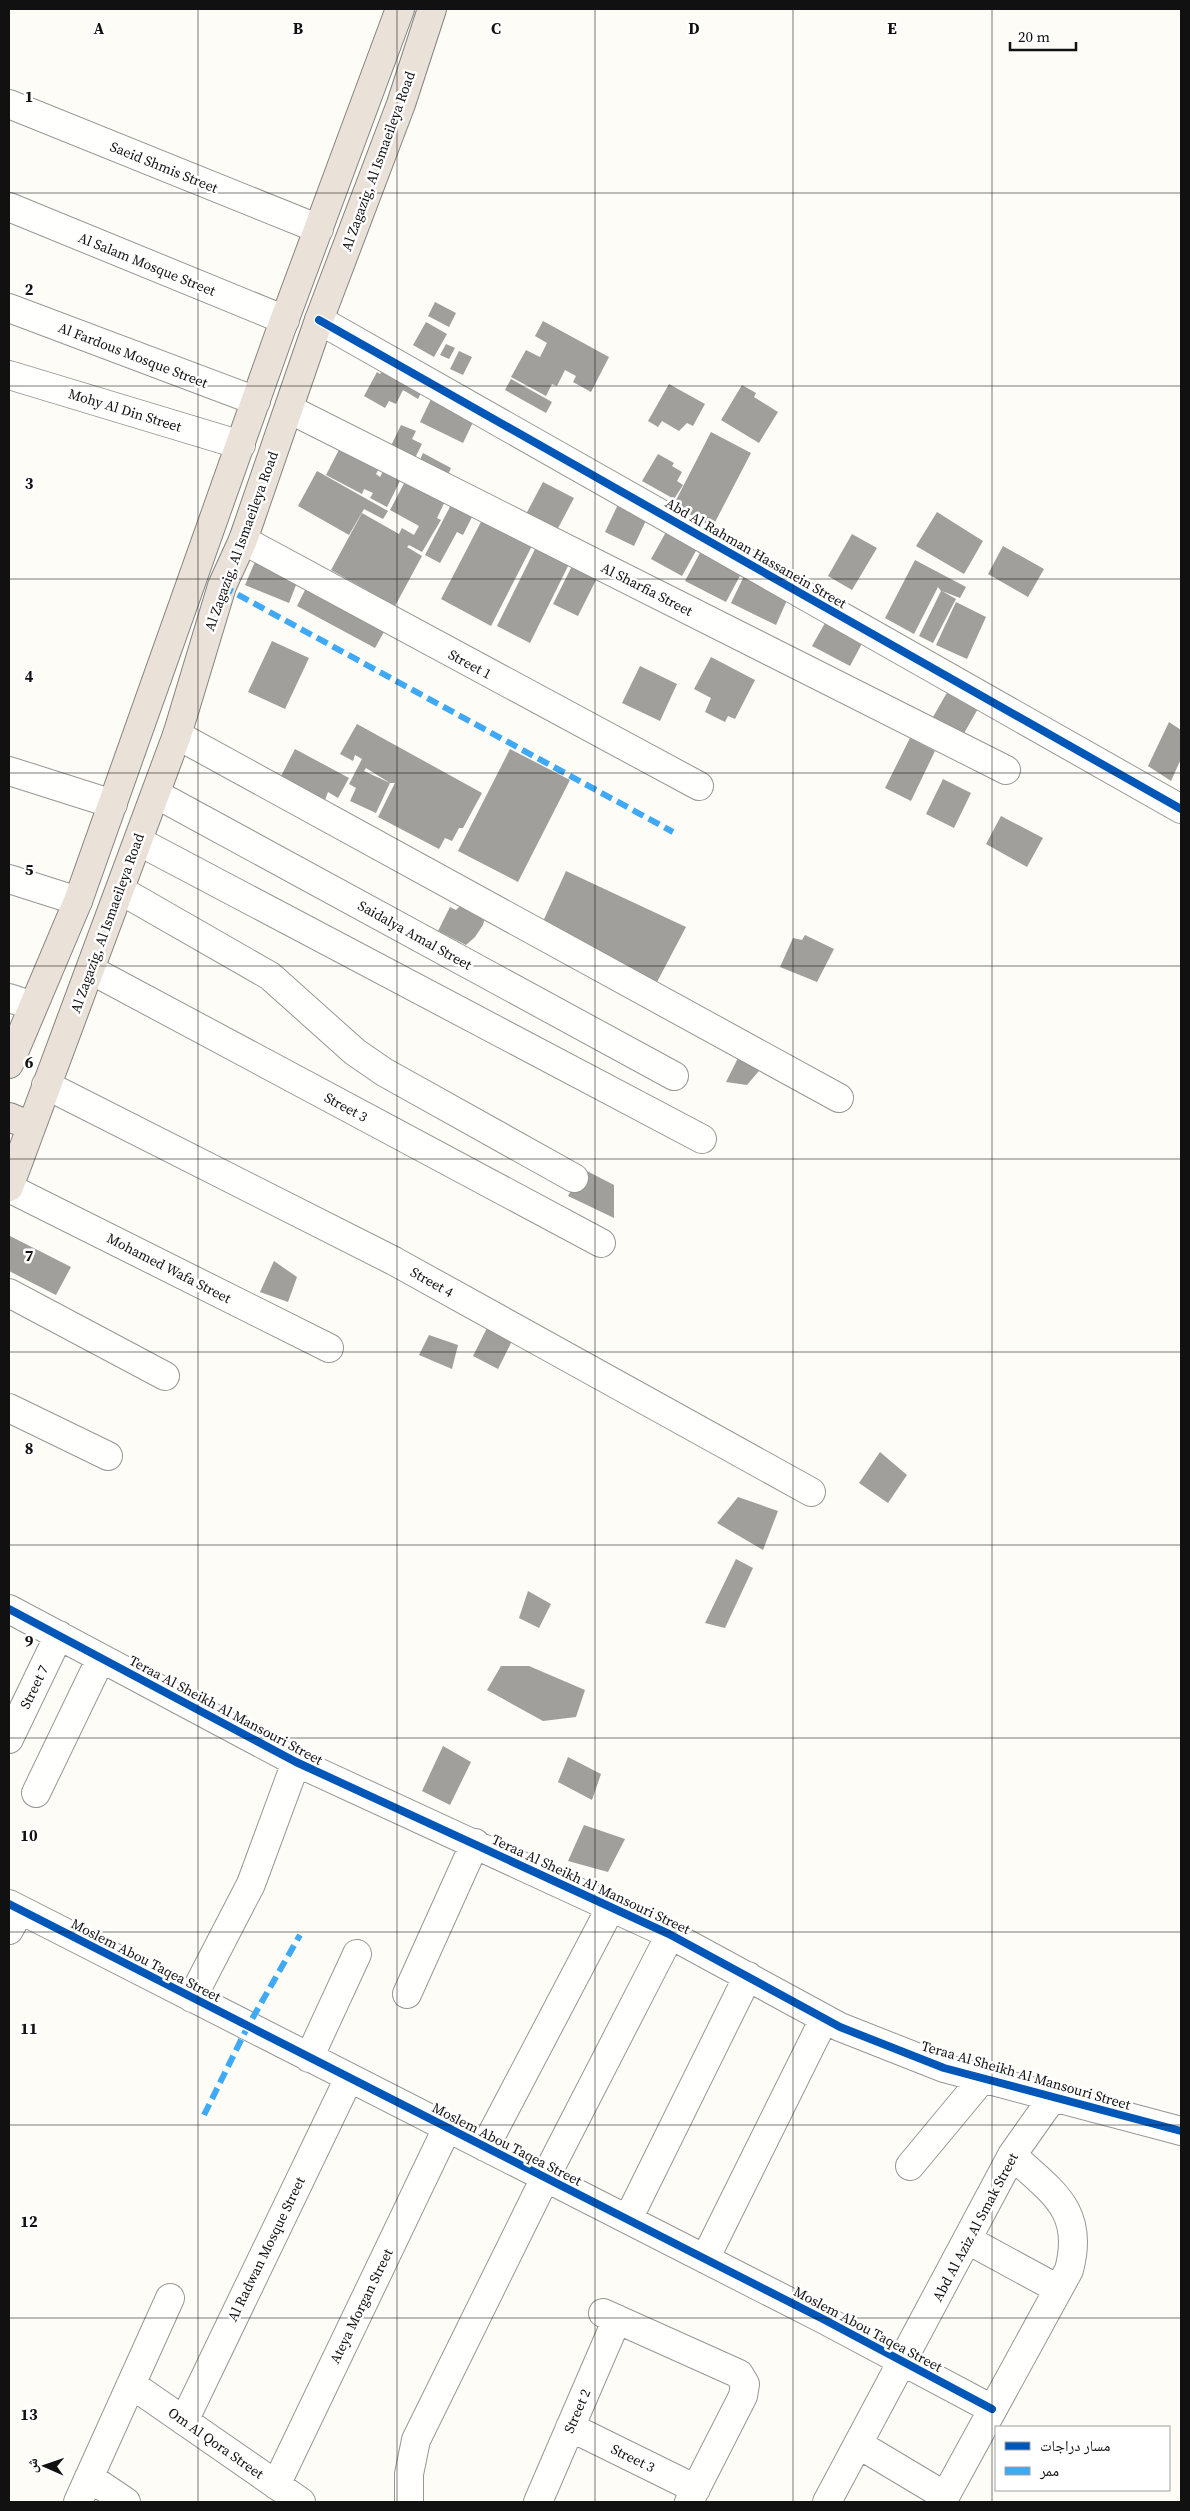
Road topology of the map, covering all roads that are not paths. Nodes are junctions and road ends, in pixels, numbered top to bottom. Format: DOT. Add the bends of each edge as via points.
graph roads {
  1 [pos="400,9"];
  2 [pos="432,9"];
  3 [pos="9,104"];
  4 [pos="9,207"];
  5 [pos="319,229"];
  6 [pos="9,308"];
  7 [pos="285,320"];
  8 [pos="319,320"];
  9 [pos="9,375"];
  10 [pos="256,401"];
  11 [pos="288,409"];
  12 [pos="241,444"];
  13 [pos="243,540"];
  14 [pos="177,735"];
  15 [pos="1006,770"];
  16 [pos="9,771"];
  17 [pos="699,786"];
  18 [pos="156,794"];
  19 [pos="113,804"];
  20 [pos="1181,809"];
  21 [pos="138,841"];
  22 [pos="9,879"];
  23 [pos="120,890"];
  24 [pos="78,901"];
  25 [pos="91,970"];
  26 [pos="21,1002"];
  27 [pos="22,1031"];
  28 [pos="59,1051"];
  29 [pos="9,1064"];
  30 [pos="674,1076"];
  31 [pos="46,1085"];
  32 [pos="839,1098"];
  33 [pos="20,1122"];
  34 [pos="702,1139"];
  35 [pos="574,1178"];
  36 [pos="9,1187"];
  37 [pos="601,1243"];
  38 [pos="9,1293"];
  39 [pos="329,1348"];
  40 [pos="165,1376"];
  41 [pos="9,1408"];
  42 [pos="108,1456"];
  43 [pos="811,1492"];
  44 [pos="9,1609"];
  45 [pos="59,1635"];
  46 [pos="101,1658"];
  47 [pos="9,1739"];
  48 [pos="296,1762"];
  49 [pos="36,1793"];
  50 [pos="475,1843"];
  51 [pos="611,1907"];
  52 [pos="12,1915"];
  53 [pos="670,1935"];
  54 [pos="357,1954"];
  55 [pos="748,1976"];
  56 [pos="407,1994"];
  57 [pos="192,1998"];
  58 [pos="824,2019"];
  59 [pos="309,2058"];
  60 [pos="349,2078"];
  61 [pos="983,2078"];
  62 [pos="1052,2097"];
  63 [pos="447,2128"];
  64 [pos="1181,2131"];
  65 [pos="485,2147"];
  66 [pos="1012,2155"];
  67 [pos="910,2166"];
  68 [pos="545,2178"];
  69 [pos="628,2220"];
  70 [pos="968,2240"];
  71 [pos="705,2259"];
  72 [pos="1058,2290"];
  73 [pos="170,2298"];
  74 [pos="903,2361"];
  75 [pos="131,2384"];
  76 [pos="992,2409"];
  77 [pos="184,2421"];
  78 [pos="570,2427"];
  79 [pos="858,2444"];
  80 [pos="89,2477"];
  81 [pos="276,2485"];
  82 [pos="693,2496"];
  83 [pos="943,2499"];
  84 [pos="78,2502"];
  85 [pos="126,2502"];
  86 [pos="301,2502"];
  87 [pos="409,2502"];
  88 [pos="538,2502"];
  89 [pos="827,2502"];
  1 -- 5 [label="highway"];
  2 -- 8 [label="highway, Al Zagazig, Al Ismaeileya Road" via="401,104"];
  3 -- 5 [label="street, Saeid Shmis Street"];
  4 -- 7 [label="street, Al Salam Mosque Street"];
  5 -- 7 [label="highway"];
  6 -- 10 [label="street, Al Fardous Mosque Street"];
  7 -- 10 [label="highway"];
  8 -- 11 [label="highway, Al Zagazig, Al Ismaeileya Road"];
  8 -- 20 [label="street, Abd Al Rahman Hassanein Street"];
  9 -- 12 [label="street, Mohy Al Din Street"];
  10 -- 12 [label="highway"];
  11 -- 13 [label="highway, Al Zagazig, Al Ismaeileya Road"];
  11 -- 15 [label="street, Al Sharfia Street"];
  12 -- 19 [label="highway"];
  13 -- 14 [label="highway, Al Zagazig, Al Ismaeileya Road" via="222,586"];
  13 -- 17 [label="street, Street 1"];
  14 -- 18 [label="highway, Al Zagazig, Al Ismaeileya Road"];
  14 -- 32 [label="street"];
  16 -- 19 [label="street"];
  18 -- 21 [label="highway, Al Zagazig, Al Ismaeileya Road"];
  18 -- 30 [label="street, Saidalya Amal Street"];
  19 -- 24 [label="highway"];
  21 -- 23 [label="highway, Al Zagazig, Al Ismaeileya Road"];
  21 -- 34 [label="street"];
  22 -- 24 [label="street"];
  23 -- 25 [label="highway, Al Zagazig, Al Ismaeileya Road"];
  23 -- 35 [label="street" via="270,976 355,1052 384,1072"];
  24 -- 26 [label="highway"];
  25 -- 28 [label="highway, Al Zagazig, Al Ismaeileya Road"];
  25 -- 37 [label="street, Street 3"];
  26 -- 27 [label="highway"];
  27 -- 28 [label="highway"];
  27 -- 29 [label="highway"];
  28 -- 31 [label="highway, Al Zagazig, Al Ismaeileya Road"];
  31 -- 33 [label="highway, Al Zagazig, Al Ismaeileya Road"];
  31 -- 43 [label="street, Street 4" via="394,1261"];
  33 -- 36 [label="highway, Al Zagazig, Al Ismaeileya Road"];
  36 -- 39 [label="street, Mohamed Wafa Street"];
  38 -- 40 [label="street"];
  41 -- 42 [label="street"];
  44 -- 45 [label="street, Teraa Al Sheikh Al Mansouri Street"];
  45 -- 46 [label="street, Teraa Al Sheikh Al Mansouri Street"];
  45 -- 47 [label="street, Street 7"];
  46 -- 48 [label="street, Teraa Al Sheikh Al Mansouri Street"];
  46 -- 49 [label="street"];
  48 -- 50 [label="street, Teraa Al Sheikh Al Mansouri Street"];
  48 -- 57 [label="street" via="251,1884"];
  50 -- 51 [label="street, Teraa Al Sheikh Al Mansouri Street"];
  50 -- 56 [label="street"];
  51 -- 53 [label="street, Teraa Al Sheikh Al Mansouri Street"];
  51 -- 65 [label="street"];
  52 -- 57 [label="street, Moslem Abou Taqea Street"];
  53 -- 55 [label="street, Teraa Al Sheikh Al Mansouri Street"];
  53 -- 68 [label="street"];
  54 -- 59 [label="street"];
  55 -- 58 [label="street, Teraa Al Sheikh Al Mansouri Street"];
  55 -- 69 [label="street"];
  57 -- 59 [label="street, Moslem Abou Taqea Street"];
  58 -- 61 [label="street, Teraa Al Sheikh Al Mansouri Street" via="944,2068"];
  58 -- 71 [label="street"];
  59 -- 60 [label="street, Moslem Abou Taqea Street"];
  60 -- 63 [label="street, Moslem Abou Taqea Street"];
  60 -- 77 [label="street, Al Radwan Mosque Street"];
  61 -- 62 [label="street, Teraa Al Sheikh Al Mansouri Street"];
  61 -- 67 [label="street"];
  62 -- 64 [label="street, Teraa Al Sheikh Al Mansouri Street"];
  62 -- 66 [label="street, Abd Al Aziz Al Smak Street"];
  63 -- 65 [label="street, Moslem Abou Taqea Street"];
  63 -- 81 [label="street, Ateya Morgan Street"];
  65 -- 68 [label="street, Moslem Abou Taqea Street"];
  66 -- 70 [label="street, Abd Al Aziz Al Smak Street"];
  66 -- 72 [label="street" via="1055,2195 1067,2211 1074,2230 1071,2264"];
  68 -- 69 [label="street, Moslem Abou Taqea Street"];
  68 -- 87 [label="street" via="416,2440 409,2474"];
  69 -- 71 [label="street, Moslem Abou Taqea Street"];
  70 -- 72 [label="street"];
  70 -- 74 [label="street, Abd Al Aziz Al Smak Street"];
  71 -- 74 [label="street, Moslem Abou Taqea Street"];
  72 -- 76 [label="street"];
  73 -- 75 [label="street"];
  74 -- 76 [label="street, Moslem Abou Taqea Street"];
  74 -- 79 [label="street, Abd Al Aziz Al Smak Street"];
  75 -- 77 [label="street, Om Al Qora Street"];
  75 -- 80 [label="street"];
  76 -- 83 [label="street"];
  77 -- 81 [label="street, Om Al Qora Street"];
  78 -- 82 [label="street, Street 3"];
  78 -- 82 [label="street, Street 2" via="610,2316 739,2374 745,2384 743,2396"];
  78 -- 88 [label="street, Street 2"];
  79 -- 83 [label="street"];
  79 -- 89 [label="street, Abd Al Aziz Al Smak Street"];
  80 -- 84 [label="street"];
  80 -- 85 [label="street"];
  81 -- 86 [label="street, Om Al Qora Street"];
}
